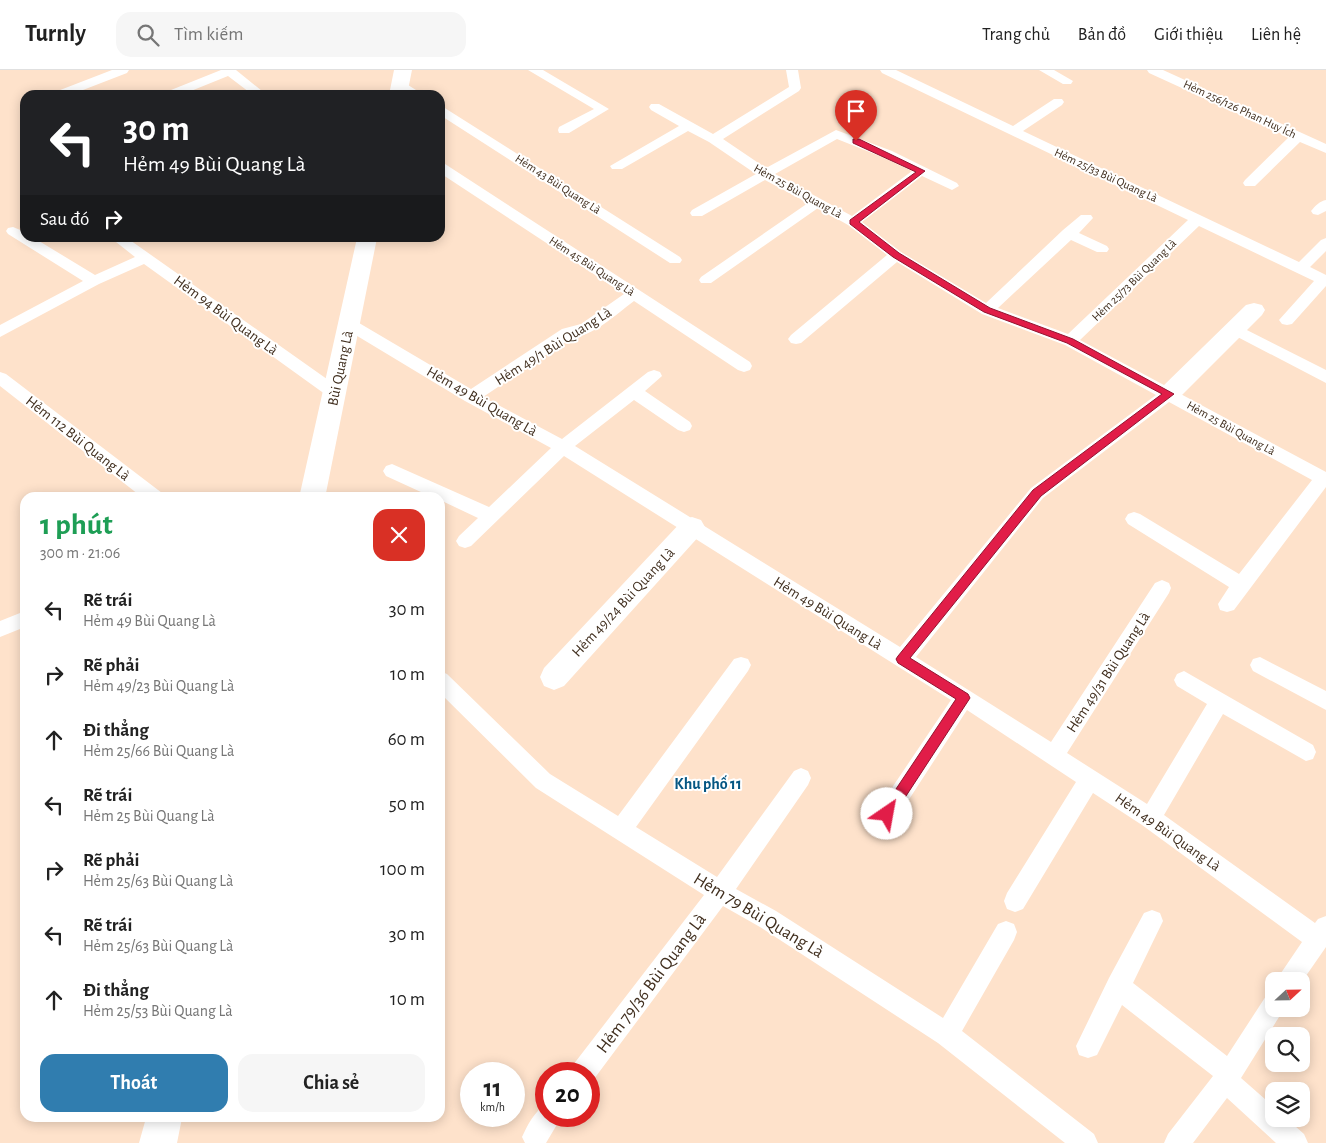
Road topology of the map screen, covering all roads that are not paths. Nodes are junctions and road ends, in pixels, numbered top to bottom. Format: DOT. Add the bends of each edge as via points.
graph roads {
  1 [pos="123,70"];
  2 [pos="534,70"];
  3 [pos="792,70"];
  4 [pos="886,70"];
  5 [pos="1045,70"];
  6 [pos="1153,70"];
  7 [pos="229,71"];
  8 [pos="1067,81"];
  9 [pos="400,83"];
  10 [pos="72,90"];
  11 [pos="182,90"];
  12 [pos="252,90"];
  13 [pos="410,90"];
  14 [pos="1058,102"];
  15 [pos="655,107"];
  16 [pos="445,112"];
  17 [pos="688,126"];
  18 [pos="564,130"];
  19 [pos="1014,132"];
  20 [pos="1298,136"];
  21 [pos="714,139"];
  22 [pos="1326,149"];
  23 [pos="887,154"];
  24 [pos="618,166"];
  25 [pos="445,170"];
  26 [pos="921,171"];
  27 [pos="765,174"];
  28 [pos="1250,183"];
  29 [pos="952,186"];
  30 [pos="818,202"];
  31 [pos="696,213"];
  32 [pos="1086,218"];
  33 [pos="1198,219"];
  34 [pos="853,222"];
  35 [pos="1068,233"];
  36 [pos="31,242"];
  37 [pos="123,242"];
  38 [pos="366,242"];
  39 [pos="1326,243"];
  40 [pos="1102,249"];
  41 [pos="896,255"];
  42 [pos="145,258"];
  43 [pos="675,260"];
  44 [pos="1300,269"];
  45 [pos="706,280"];
  46 [pos="94,281"];
  47 [pos="1325,281"];
  48 [pos="634,294"];
  49 [pos="987,310"];
  50 [pos="1254,310"];
  51 [pos="1287,320"];
  52 [pos="349,324"];
  53 [pos="1233,328"];
  54 [pos="0,332"];
  55 [pos="796,340"];
  56 [pos="1070,341"];
  57 [pos="744,366"];
  58 [pos="654,376"];
  59 [pos="1326,377"];
  60 [pos="0,378"];
  61 [pos="634,392"];
  62 [pos="335,393"];
  63 [pos="1169,394"];
  64 [pos="471,397"];
  65 [pos="684,426"];
  66 [pos="564,447"];
  67 [pos="392,471"];
  68 [pos="1324,479"];
  69 [pos="148,492"];
  70 [pos="313,492"];
  71 [pos="438,492"];
  72 [pos="445,495"];
  73 [pos="491,516"];
  74 [pos="1134,519"];
  75 [pos="692,527"];
  76 [pos="465,541"];
  77 [pos="1241,585"];
  78 [pos="1162,588"];
  79 [pos="1227,604"];
  80 [pos="20,621"];
  81 [pos="0,629"];
  82 [pos="902,659"];
  83 [pos="741,664"];
  84 [pos="1260,665"];
  85 [pos="554,677"];
  86 [pos="1184,680"];
  87 [pos="445,685"];
  88 [pos="964,698"];
  89 [pos="1220,701"];
  90 [pos="1326,701"];
  91 [pos="1306,752"];
  92 [pos="1054,756"];
  93 [pos="801,778"];
  94 [pos="1090,778"];
  95 [pos="887,814"];
  96 [pos="1150,818"];
  97 [pos="621,830"];
  98 [pos="720,892"];
  99 [pos="1016,901"];
  100 [pos="1152,921"];
  101 [pos="1006,932"];
  102 [pos="1322,933"];
  103 [pos="1295,972"];
  104 [pos="1117,986"];
  105 [pos="1265,1018"];
  106 [pos="947,1034"];
  107 [pos="1088,1046"];
  108 [pos="591,1062"];
  109 [pos="1226,1076"];
  110 [pos="163,1122"];
  111 [pos="542,1127"];
  112 [pos="534,1137"];
  113 [pos="158,1143"];
  114 [pos="1085,1143"];
  115 [pos="1177,1143"];
  116 [pos="1296,1143"];
  1 -- 10 [label="lane"];
  2 -- 18 [label="lane" via="604,109"];
  3 -- 21 [label="lane" via="795,88"];
  4 -- 19 [label="lane, Hẻm 25/33 Bùi Quang Là"];
  5 -- 8 [label="lane"];
  6 -- 20 [label="lane, Hẻm 256/126 Phan Huy Ích"];
  7 -- 11 [label="lane"];
  7 -- 12 [label="lane"];
  9 -- 13 [label="lane"];
  14 -- 19 [label="lane"];
  15 -- 17 [label="lane"];
  16 -- 43 [label="lane, Hẻm 43 Bùi Quang Là"];
  17 -- 21 [label="lane"];
  17 -- 24 [label="lane"];
  19 -- 33 [label="lane, Hẻm 25/33 Bùi Quang Là"];
  20 -- 22 [label="lane, Hẻm 256/126 Phan Huy Ích"];
  20 -- 28 [label="lane"];
  21 -- 27 [label="lane, Hẻm 25 Bùi Quang Là"];
  23 -- 26 [label="lane"];
  23 -- 27 [label="lane" via="836,134"];
  25 -- 48 [label="lane, Hẻm 45 Bùi Quang Là"];
  26 -- 29 [label="lane"];
  26 -- 34 [label="lane"];
  27 -- 30 [label="lane, Hẻm 25 Bùi Quang Là"];
  27 -- 31 [label="lane"];
  30 -- 34 [label="lane, Hẻm 25 Bùi Quang Là"];
  30 -- 45 [label="lane"];
  32 -- 35 [label="lane"];
  33 -- 44 [label="lane, Hẻm 25/33 Bùi Quang Là"];
  33 -- 56 [label="lane, Hẻm 25/73 Bùi Quang Là"];
  34 -- 41 [label="lane, Hẻm 25 Bùi Quang Là"];
  35 -- 40 [label="lane"];
  35 -- 49 [label="lane"];
  36 -- 46 [label="lane"];
  37 -- 42 [label="lane, Hẻm 94 Bùi Quang Là"];
  38 -- 52 [label="street, Bùi Quang Là"];
  39 -- 44 [label="lane"];
  41 -- 49 [label="lane, Hẻm 25 Bùi Quang Là"];
  41 -- 55 [label="lane"];
  42 -- 46 [label="lane"];
  42 -- 62 [label="lane, Hẻm 94 Bùi Quang Là"];
  44 -- 47 [label="lane, Hẻm 25/33 Bùi Quang Là"];
  46 -- 54 [label="lane"];
  47 -- 51 [label="lane"];
  48 -- 57 [label="lane, Hẻm 45 Bùi Quang Là"];
  48 -- 64 [label="lane, Hẻm 49/1 Bùi Quang Là" via="586,328 567,333"];
  49 -- 56 [label="lane, Hẻm 25 Bùi Quang Là"];
  50 -- 53 [label="street"];
  52 -- 62 [label="street, Bùi Quang Là"];
  52 -- 64 [label="lane, Hẻm 49 Bùi Quang Là"];
  53 -- 59 [label="lane"];
  53 -- 63 [label="street"];
  56 -- 63 [label="lane, Hẻm 25 Bùi Quang Là"];
  58 -- 61 [label="lane"];
  60 -- 69 [label="lane, Hẻm 112 Bùi Quang Là"];
  61 -- 65 [label="lane"];
  61 -- 66 [label="lane"];
  62 -- 70 [label="street, Bùi Quang Là"];
  63 -- 68 [label="lane, Hẻm 25 Bùi Quang Là"];
  63 -- 82 [label="lane" via="1037,493"];
  64 -- 66 [label="lane, Hẻm 49 Bùi Quang Là"];
  66 -- 73 [label="lane"];
  66 -- 75 [label="lane, Hẻm 49 Bùi Quang Là"];
  67 -- 71 [label="lane"];
  68 -- 77 [label="lane"];
  72 -- 73 [label="lane"];
  73 -- 76 [label="lane"];
  74 -- 77 [label="lane"];
  75 -- 82 [label="lane, Hẻm 49 Bùi Quang Là"];
  75 -- 85 [label="street, Hẻm 49/24 Bùi Quang Là"];
  77 -- 79 [label="lane"];
  78 -- 92 [label="lane, Hẻm 49/31 Bùi Quang Là"];
  80 -- 81 [label="lane"];
  82 -- 88 [label="lane, Hẻm 49 Bùi Quang Là"];
  83 -- 97 [label="lane"];
  84 -- 90 [label="lane"];
  86 -- 89 [label="lane"];
  87 -- 97 [label="lane, Hẻm 79 Bùi Quang Là" via="543,781"];
  88 -- 92 [label="lane, Hẻm 49 Bùi Quang Là"];
  88 -- 95 [label="lane"];
  89 -- 91 [label="lane"];
  89 -- 96 [label="lane"];
  92 -- 94 [label="lane, Hẻm 49 Bùi Quang Là"];
  93 -- 98 [label="lane, Hẻm 79/36 Bùi Quang Là"];
  94 -- 96 [label="lane, Hẻm 49 Bùi Quang Là"];
  94 -- 99 [label="lane"];
  96 -- 102 [label="lane, Hẻm 49 Bùi Quang Là"];
  97 -- 98 [label="lane, Hẻm 79 Bùi Quang Là"];
  98 -- 106 [label="lane, Hẻm 79 Bùi Quang Là" via="768,919"];
  98 -- 108 [label="lane, Hẻm 79/36 Bùi Quang Là"];
  100 -- 104 [label="lane"];
  101 -- 106 [label="lane"];
  102 -- 103 [label="lane"];
  104 -- 107 [label="lane"];
  104 -- 109 [label="lane"];
  105 -- 109 [label="lane"];
  106 -- 114 [label="lane, Hẻm 79 Bùi Quang Là"];
  109 -- 115 [label="lane"];
  109 -- 116 [label="lane"];
  110 -- 113 [label="street"];
  111 -- 112 [label="lane"];
}
